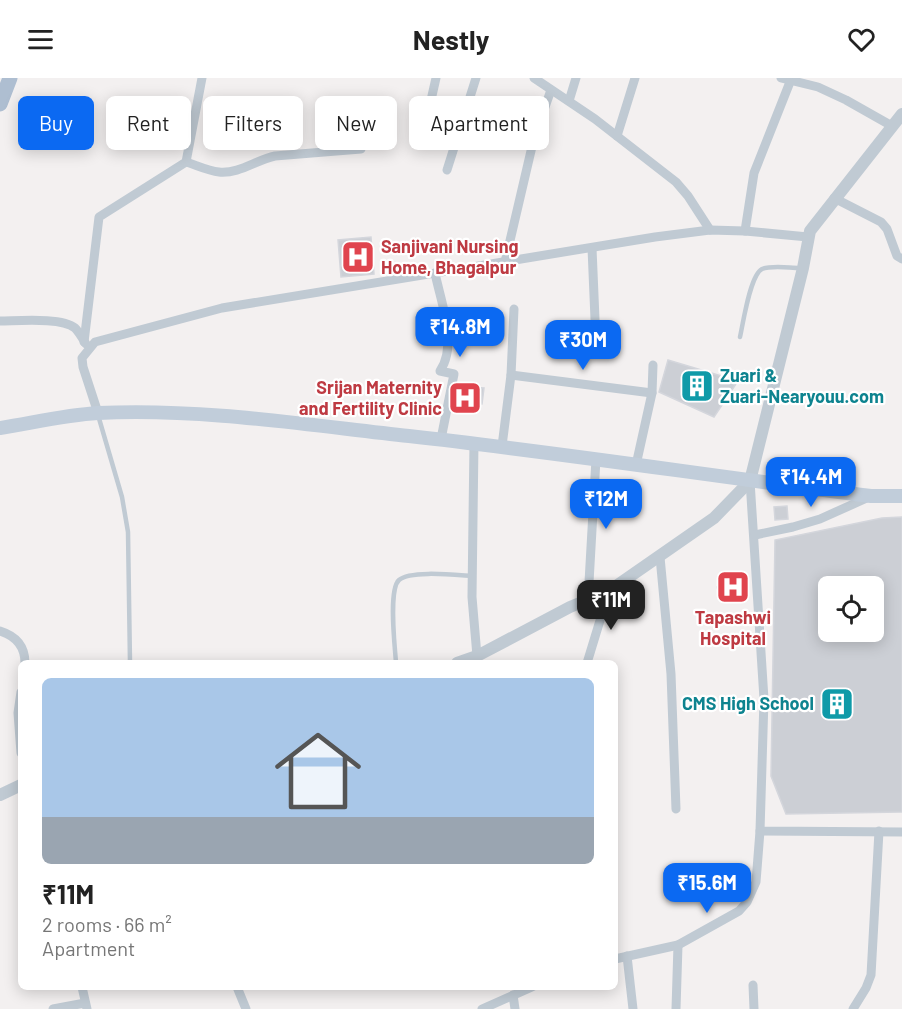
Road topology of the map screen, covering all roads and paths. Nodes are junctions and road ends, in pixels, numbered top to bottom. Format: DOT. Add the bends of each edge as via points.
graph roads {
  1 [pos="10,78"];
  2 [pos="202,78"];
  3 [pos="436,78"];
  4 [pos="476,78"];
  5 [pos="534,78"];
  6 [pos="576,78"];
  7 [pos="635,78"];
  8 [pos="785,80"];
  9 [pos="819,83"];
  10 [pos="551,90"];
  11 [pos="432,96"];
  12 [pos="568,101"];
  13 [pos="0,104"];
  14 [pos="902,114"];
  15 [pos="892,126"];
  16 [pos="617,136"];
  17 [pos="349,150"];
  18 [pos="186,162"];
  19 [pos="447,170"];
  20 [pos="834,198"];
  21 [pos="710,230"];
  22 [pos="745,231"];
  23 [pos="808,237"];
  24 [pos="592,248"];
  25 [pos="902,259"];
  26 [pos="505,262"];
  27 [pos="803,268"];
  28 [pos="435,273"];
  29 [pos="514,309"];
  30 [pos="0,321"];
  31 [pos="740,337"];
  32 [pos="596,343"];
  33 [pos="87,345"];
  34 [pos="653,365"];
  35 [pos="512,375"];
  36 [pos="652,393"];
  37 [pos="98,413"];
  38 [pos="0,428"];
  39 [pos="441,439"];
  40 [pos="474,442"];
  41 [pos="502,446"];
  42 [pos="596,459"];
  43 [pos="636,465"];
  44 [pos="750,481"];
  45 [pos="872,496"];
  46 [pos="902,496"];
  47 [pos="902,504"];
  48 [pos="755,535"];
  49 [pos="660,557"];
  50 [pos="472,576"];
  51 [pos="609,591"];
  52 [pos="588,600"];
  53 [pos="0,631"];
  54 [pos="477,656"];
  55 [pos="25,660"];
  56 [pos="130,660"];
  57 [pos="396,660"];
  58 [pos="466,660"];
  59 [pos="588,660"];
  60 [pos="18,786"];
  61 [pos="0,795"];
  62 [pos="676,809"];
  63 [pos="760,831"];
  64 [pos="879,831"];
  65 [pos="902,832"];
  66 [pos="678,945"];
  67 [pos="627,956"];
  68 [pos="618,958"];
  69 [pos="753,985"];
  70 [pos="83,990"];
  71 [pos="240,990"];
  72 [pos="525,990"];
  73 [pos="513,995"];
  74 [pos="86,1006"];
  75 [pos="53,1009"];
  76 [pos="246,1009"];
  77 [pos="482,1009"];
  78 [pos="514,1009"];
  79 [pos="633,1009"];
  80 [pos="676,1009"];
  81 [pos="754,1009"];
  82 [pos="853,1009"];
  1 -- 13 [label="main road"];
  2 -- 18 [label="street"];
  3 -- 11 [label="street"];
  4 -- 19 [label="street"];
  5 -- 10 [label="street"];
  6 -- 12 [label="street"];
  7 -- 16 [label="street"];
  8 -- 9 [label="street"];
  8 -- 22 [label="street" via="754,173"];
  9 -- 15 [label="street"];
  10 -- 12 [label="street"];
  10 -- 26 [label="street" via="536,129"];
  12 -- 16 [label="street"];
  14 -- 15 [label="street"];
  15 -- 20 [label="street"];
  16 -- 21 [label="street" via="676,182"];
  17 -- 18 [label="street" via="275,156 234,171 219,172"];
  18 -- 33 [label="street" via="99,217"];
  20 -- 23 [label="street"];
  20 -- 25 [label="street" via="881,222"];
  21 -- 22 [label="street"];
  21 -- 24 [label="street"];
  22 -- 23 [label="street"];
  23 -- 27 [label="street"];
  24 -- 26 [label="street"];
  24 -- 32 [label="street"];
  26 -- 28 [label="street"];
  27 -- 31 [label="lane" via="762,269 758,273"];
  27 -- 44 [label="street"];
  28 -- 33 [label="street" via="222,308"];
  28 -- 39 [label="street" via="448,336 446,362 440,372 454,374"];
  29 -- 35 [label="street"];
  30 -- 33 [label="street" via="65,324 74,328"];
  33 -- 37 [label="street" via="83,367"];
  34 -- 36 [label="street"];
  35 -- 36 [label="street"];
  35 -- 41 [label="street"];
  36 -- 43 [label="street"];
  37 -- 38 [label="main road"];
  37 -- 39 [label="main road" via="278,421"];
  37 -- 56 [label="lane" via="128,532"];
  39 -- 40 [label="main road"];
  40 -- 41 [label="main road"];
  40 -- 50 [label="street"];
  41 -- 42 [label="main road"];
  42 -- 43 [label="main road"];
  42 -- 52 [label="street"];
  43 -- 44 [label="main road"];
  44 -- 45 [label="main road"];
  44 -- 48 [label="street"];
  44 -- 49 [label="street" via="714,518"];
  45 -- 46 [label="main road"];
  45 -- 48 [label="street" via="820,519"];
  46 -- 47 [label="lane"];
  48 -- 63 [label="street" via="764,699"];
  49 -- 51 [label="street"];
  49 -- 62 [label="street" via="671,674"];
  50 -- 54 [label="street"];
  50 -- 57 [label="lane" via="411,575 400,579 393,598"];
  51 -- 52 [label="street"];
  51 -- 59 [label="street"];
  52 -- 54 [label="street"];
  53 -- 55 [label="street" via="23,647"];
  54 -- 58 [label="street"];
  60 -- 61 [label="street"];
  63 -- 64 [label="street"];
  63 -- 66 [label="street" via="756,882 747,902 739,911"];
  64 -- 65 [label="street"];
  64 -- 82 [label="street" via="871,975"];
  66 -- 67 [label="street"];
  66 -- 80 [label="street"];
  67 -- 68 [label="street"];
  67 -- 79 [label="street"];
  69 -- 81 [label="street"];
  70 -- 74 [label="street"];
  71 -- 76 [label="street"];
  72 -- 73 [label="street"];
  73 -- 77 [label="street"];
  73 -- 78 [label="street"];
  74 -- 75 [label="street"];
}
